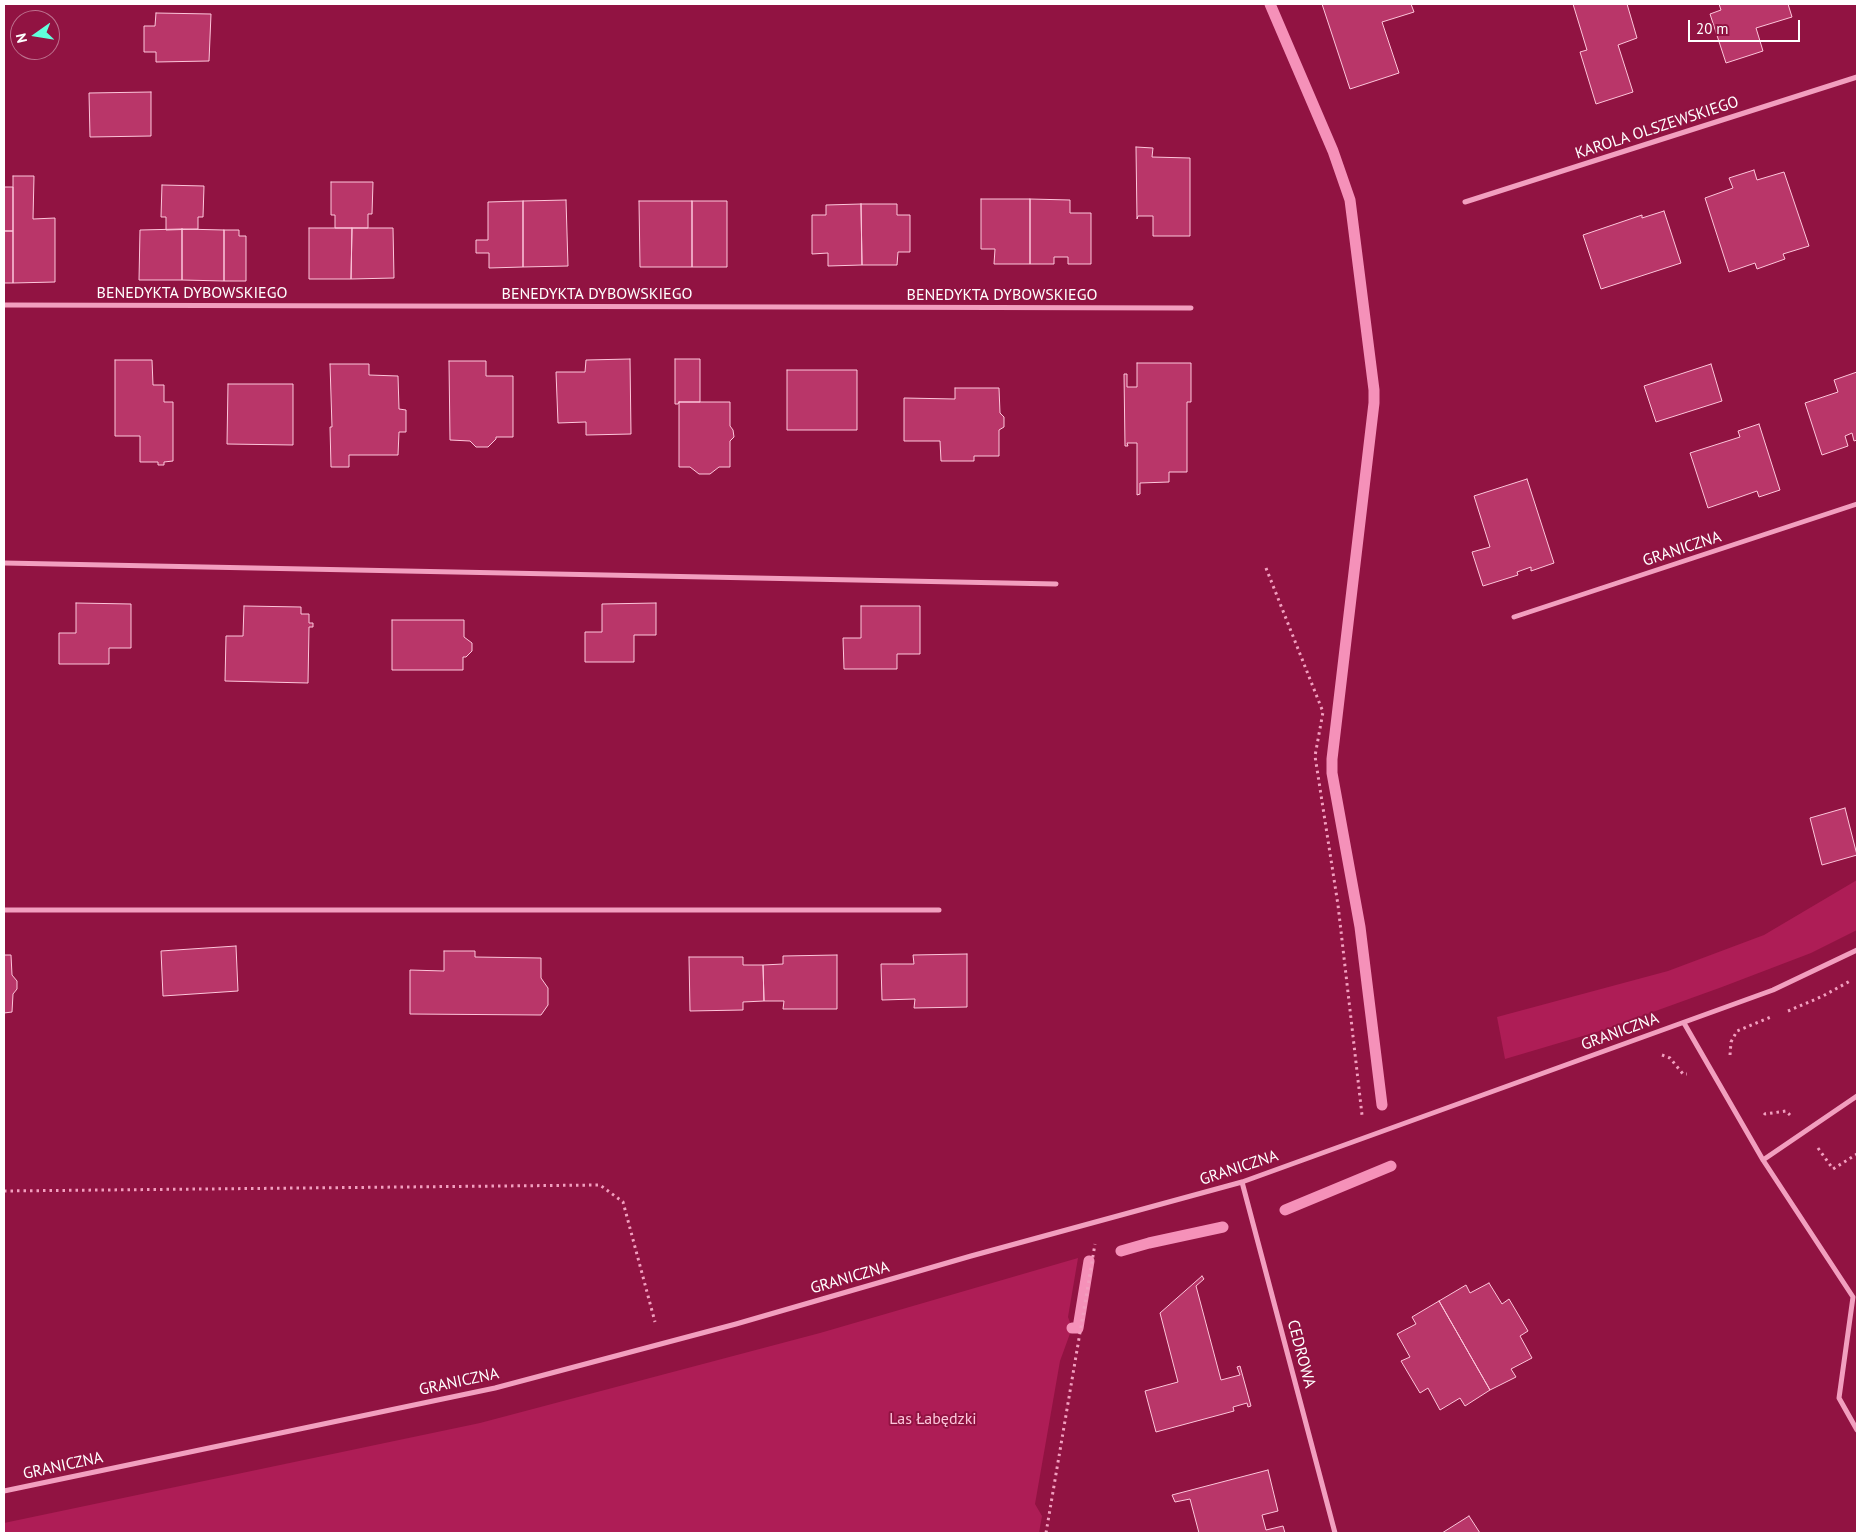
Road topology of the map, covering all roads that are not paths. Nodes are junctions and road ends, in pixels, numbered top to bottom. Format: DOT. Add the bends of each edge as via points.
graph roads {
  1 [pos="1857,76"];
  2 [pos="1465,202"];
  3 [pos="4,305"];
  4 [pos="1191,308"];
  5 [pos="1857,504"];
  6 [pos="4,563"];
  7 [pos="1056,584"];
  8 [pos="1514,617"];
  9 [pos="4,910"];
  10 [pos="939,910"];
  11 [pos="1857,950"];
  12 [pos="1684,1023"];
  13 [pos="1857,1096"];
  14 [pos="1763,1160"];
  15 [pos="1242,1182"];
  16 [pos="1855,1296"];
  17 [pos="1857,1430"];
  18 [pos="4,1492"];
  19 [pos="1334,1533"];
  1 -- 2 [label="street, KAROLA OLSZEWSKIEGO"];
  3 -- 4 [label="street, BENEDYKTA DYBOWSKIEGO"];
  5 -- 8 [label="street, GRANICZNA"];
  6 -- 7 [label="street"];
  9 -- 10 [label="street"];
  11 -- 12 [label="street, GRANICZNA" via="1773,990"];
  12 -- 14 [label="street, GRANICZNA"];
  12 -- 15 [label="street, GRANICZNA"];
  13 -- 14 [label="street"];
  14 -- 16 [label="street, GRANICZNA"];
  15 -- 18 [label="street, GRANICZNA" via="495,1388"];
  15 -- 19 [label="street, CEDROWA"];
  16 -- 17 [label="street, GRANICZNA" via="1839,1398"];
}
